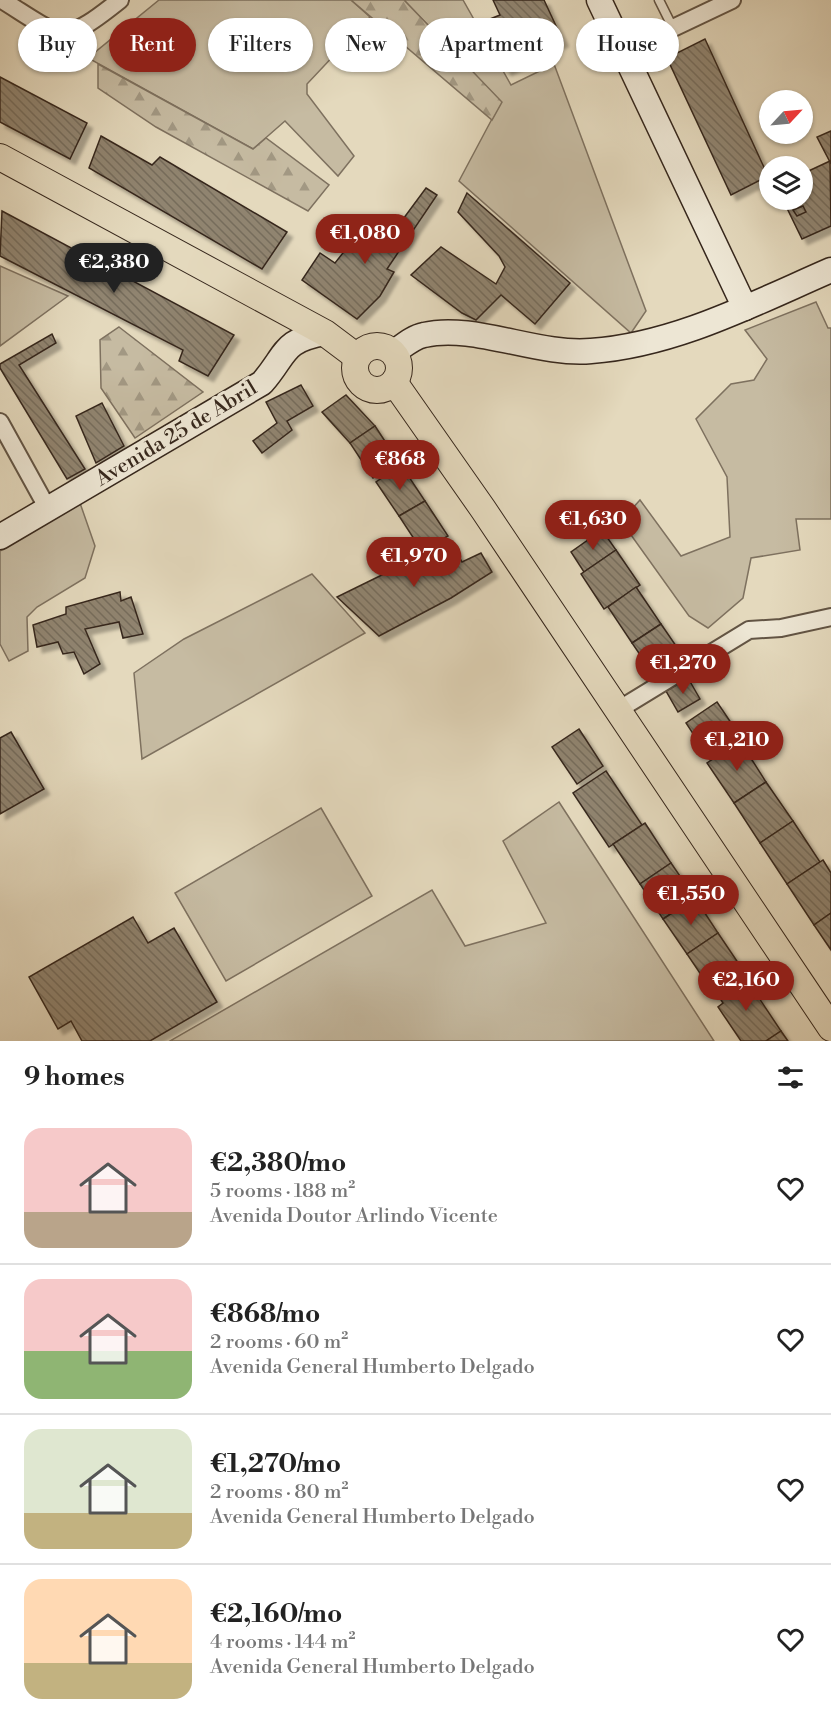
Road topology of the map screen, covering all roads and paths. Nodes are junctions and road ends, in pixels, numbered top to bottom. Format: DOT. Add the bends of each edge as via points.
graph roads {
  1 [pos="2,0"];
  2 [pos="120,0"];
  3 [pos="599,0"];
  4 [pos="659,0"];
  5 [pos="732,0"];
  6 [pos="667,18"];
  7 [pos="679,25"];
  8 [pos="0,157"];
  9 [pos="831,270"];
  10 [pos="745,308"];
  11 [pos="325,333"];
  12 [pos="393,353"];
  13 [pos="357,357"];
  14 [pos="394,382"];
  15 [pos="0,422"];
  16 [pos="6,446"];
  17 [pos="48,509"];
  18 [pos="0,537"];
  19 [pos="831,617"];
  20 [pos="618,710"];
  21 [pos="831,1028"];
  1 -- 2 [label="street" via="47,28 66,33 93,22"];
  3 -- 10 [label="main road"];
  4 -- 6 [label="lane"];
  5 -- 7 [label="street"];
  8 -- 11 [label="main road"];
  9 -- 10 [label="main road"];
  10 -- 12 [label="main road" via="635,345 589,352 540,349 466,334 436,333 422,335"];
  11 -- 13 [label="main road"];
  11 -- 17 [label="main road, Avenida 25 de Abril" via="289,344 262,383"];
  12 -- 13 [label="main road" via="374,346"];
  12 -- 14 [label="main road" via="399,371"];
  13 -- 14 [label="main road" via="355,373 364,387 380,391"];
  14 -- 20 [label="main road"];
  15 -- 16 [label="street"];
  16 -- 17 [label="street"];
  17 -- 18 [label="main road, Avenida 25 de Abril"];
  19 -- 20 [label="street" via="781,628 748,630"];
  20 -- 21 [label="main road"];
}
